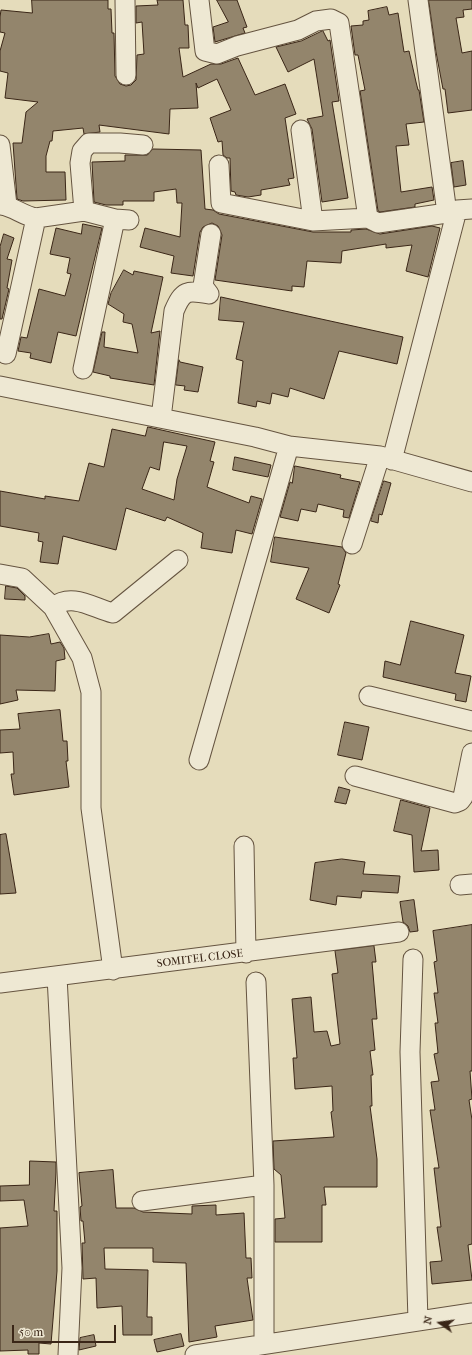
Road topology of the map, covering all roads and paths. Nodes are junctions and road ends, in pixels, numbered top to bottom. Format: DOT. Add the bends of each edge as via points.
graph roads {
  1 [pos="125,0"];
  2 [pos="199,0"];
  3 [pos="418,0"];
  4 [pos="126,75"];
  5 [pos="302,130"];
  6 [pos="0,145"];
  7 [pos="143,145"];
  8 [pos="219,165"];
  9 [pos="3,205"];
  10 [pos="84,210"];
  11 [pos="459,211"];
  12 [pos="36,218"];
  13 [pos="368,218"];
  14 [pos="313,221"];
  15 [pos="211,234"];
  16 [pos="6,354"];
  17 [pos="83,369"];
  18 [pos="0,386"];
  19 [pos="161,418"];
  20 [pos="290,446"];
  21 [pos="386,458"];
  22 [pos="472,482"];
  23 [pos="352,544"];
  24 [pos="178,560"];
  25 [pos="0,574"];
  26 [pos="53,607"];
  27 [pos="369,696"];
  28 [pos="472,721"];
  29 [pos="472,753"];
  30 [pos="199,760"];
  31 [pos="355,776"];
  32 [pos="244,846"];
  33 [pos="399,932"];
  34 [pos="246,953"];
  35 [pos="413,959"];
  36 [pos="113,970"];
  37 [pos="57,976"];
  38 [pos="256,982"];
  39 [pos="0,983"];
  40 [pos="264,1186"];
  41 [pos="142,1201"];
  42 [pos="472,1313"];
  43 [pos="418,1321"];
  44 [pos="264,1343"];
  45 [pos="68,1355"];
  46 [pos="195,1355"];
  1 -- 4 [label="street"];
  2 -- 13 [label="street" via="205,52 217,54 298,30 316,21 331,20 339,23"];
  3 -- 11 [label="street"];
  5 -- 14 [label="street"];
  6 -- 9 [label="street"];
  7 -- 10 [label="street" via="89,143 82,151 80,163"];
  8 -- 14 [label="street" via="222,204"];
  9 -- 12 [label="street"];
  10 -- 12 [label="street"];
  10 -- 17 [label="street" via="122,220"];
  11 -- 13 [label="street" via="378,223"];
  11 -- 21 [label="street"];
  12 -- 16 [label="street"];
  13 -- 14 [label="street"];
  15 -- 19 [label="street" via="203,286 209,294 191,291 180,296 174,311"];
  18 -- 19 [label="street"];
  19 -- 20 [label="street"];
  20 -- 21 [label="street"];
  20 -- 30 [label="street"];
  21 -- 22 [label="street"];
  21 -- 23 [label="street"];
  24 -- 26 [label="street" via="113,613 76,601 60,601"];
  25 -- 26 [label="street" via="22,578"];
  26 -- 36 [label="street" via="82,658 91,692 91,808"];
  27 -- 28 [label="street"];
  29 -- 31 [label="street" via="463,797 455,803"];
  32 -- 34 [label="street"];
  33 -- 34 [label="street, SOMITEL CLOSE"];
  34 -- 36 [label="street, SOMITEL CLOSE"];
  35 -- 43 [label="street" via="410,1052"];
  36 -- 37 [label="street, SOMITEL CLOSE"];
  37 -- 39 [label="street, SOMITEL CLOSE"];
  37 -- 45 [label="street" via="72,1268"];
  38 -- 40 [label="street"];
  40 -- 41 [label="street"];
  40 -- 44 [label="street"];
  42 -- 43 [label="street"];
  43 -- 44 [label="street"];
  44 -- 46 [label="street"];
}
